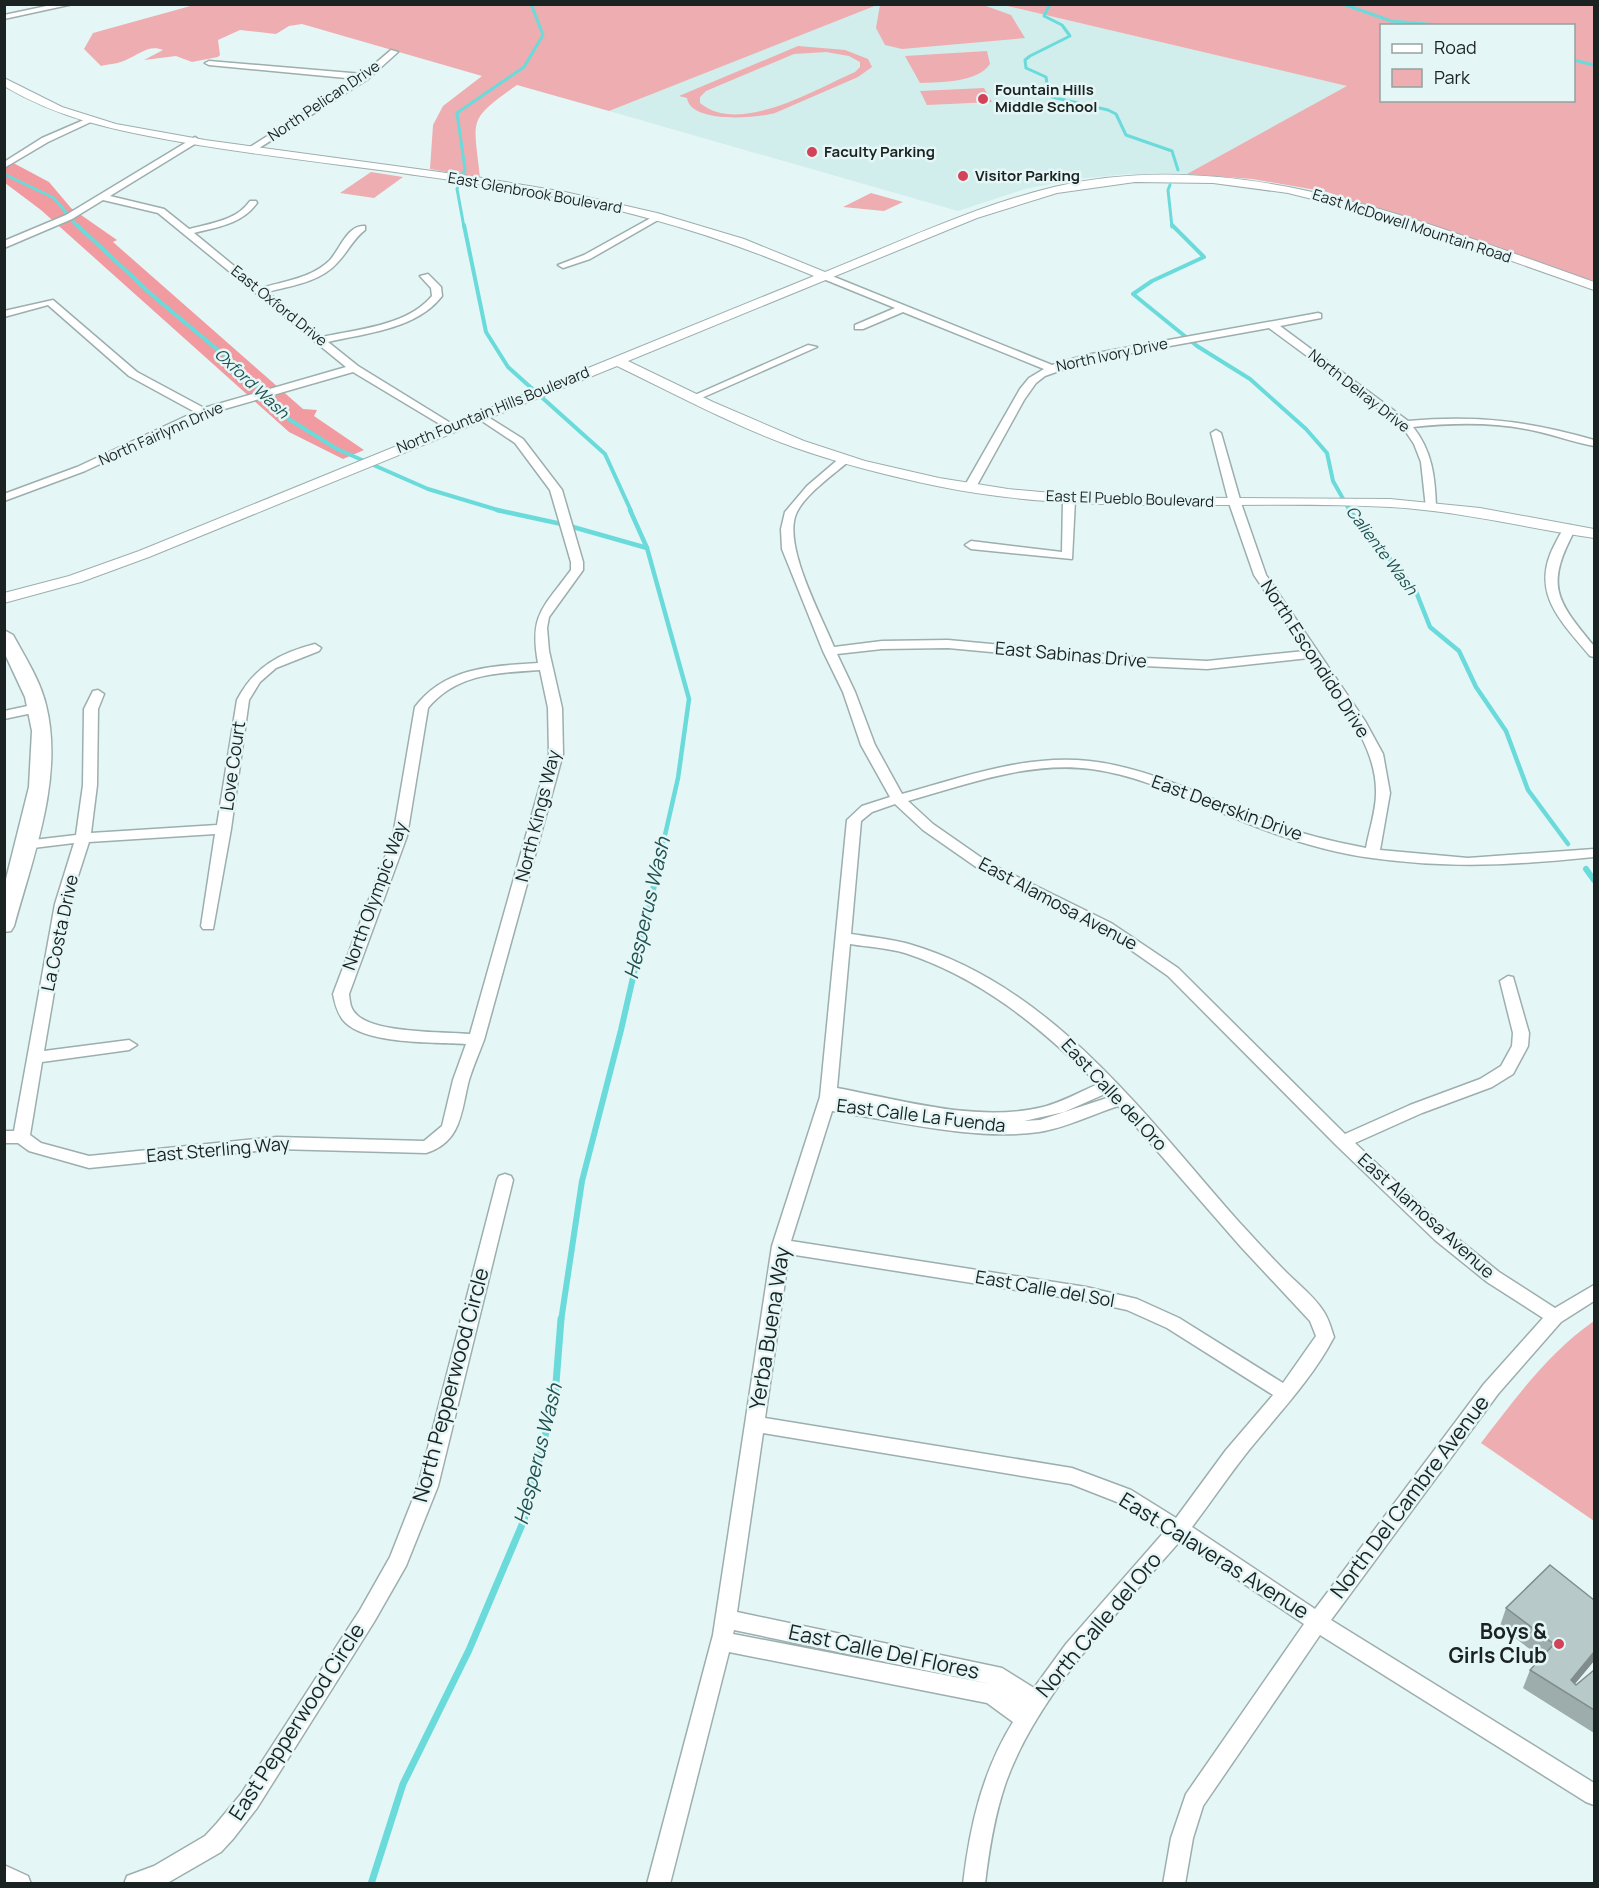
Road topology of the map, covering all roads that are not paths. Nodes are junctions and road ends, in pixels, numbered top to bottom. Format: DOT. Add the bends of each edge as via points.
graph roads {
  1 [pos="70,4"];
  2 [pos="4,17"];
  3 [pos="394,52"];
  4 [pos="209,63"];
  5 [pos="365,77"];
  6 [pos="4,81"];
  7 [pos="89,121"];
  8 [pos="195,140"];
  9 [pos="253,149"];
  10 [pos="4,166"];
  11 [pos="103,197"];
  12 [pos="252,202"];
  13 [pos="978,214"];
  14 [pos="661,216"];
  15 [pos="362,228"];
  16 [pos="188,232"];
  17 [pos="4,245"];
  18 [pos="563,265"];
  19 [pos="425,276"];
  20 [pos="824,276"];
  21 [pos="1594,286"];
  22 [pos="261,291"];
  23 [pos="903,308"];
  24 [pos="4,314"];
  25 [pos="1318,316"];
  26 [pos="1272,325"];
  27 [pos="859,327"];
  28 [pos="321,340"];
  29 [pos="812,347"];
  30 [pos="615,360"];
  31 [pos="354,368"];
  32 [pos="1051,368"];
  33 [pos="693,398"];
  34 [pos="203,412"];
  35 [pos="480,415"];
  36 [pos="1407,424"];
  37 [pos="452,427"];
  38 [pos="1216,433"];
  39 [pos="1594,443"];
  40 [pos="845,459"];
  41 [pos="970,487"];
  42 [pos="4,498"];
  43 [pos="1069,500"];
  44 [pos="1235,502"];
  45 [pos="1430,506"];
  46 [pos="1570,528"];
  47 [pos="1594,534"];
  48 [pos="971,545"];
  49 [pos="4,598"];
  50 [pos="4,635"];
  51 [pos="315,648"];
  52 [pos="829,651"];
  53 [pos="1594,653"];
  54 [pos="1312,654"];
  55 [pos="546,666"];
  56 [pos="98,694"];
  57 [pos="37,708"];
  58 [pos="4,715"];
  59 [pos="899,800"];
  60 [pos="224,829"];
  61 [pos="82,838"];
  62 [pos="25,845"];
  63 [pos="1594,853"];
  64 [pos="1372,854"];
  65 [pos="4,926"];
  66 [pos="208,926"];
  67 [pos="844,938"];
  68 [pos="1508,981"];
  69 [pos="476,1040"];
  70 [pos="129,1045"];
  71 [pos="36,1057"];
  72 [pos="1109,1086"];
  73 [pos="827,1098"];
  74 [pos="1121,1099"];
  75 [pos="13,1137"];
  76 [pos="1343,1142"];
  77 [pos="436,1143"];
  78 [pos="505,1180"];
  79 [pos="781,1246"];
  80 [pos="1594,1292"];
  81 [pos="1555,1317"];
  82 [pos="1325,1337"];
  83 [pos="1286,1394"];
  84 [pos="755,1424"];
  85 [pos="1178,1529"];
  86 [pos="367,1616"];
  87 [pos="725,1619"];
  88 [pos="1317,1622"];
  89 [pos="721,1641"];
  90 [pos="1030,1710"];
  91 [pos="1594,1795"];
  92 [pos="4,1876"];
  93 [pos="20,1884"];
  94 [pos="135,1884"];
  95 [pos="658,1884"];
  96 [pos="974,1884"];
  97 [pos="1174,1884"];
  1 -- 2 [label="street"];
  3 -- 5 [label="street, North Pelican Drive"];
  4 -- 5 [label="street"];
  5 -- 9 [label="street, North Pelican Drive"];
  6 -- 7 [label="street, East Glenbrook Boulevard" via="46,106"];
  7 -- 8 [label="street, East Glenbrook Boulevard"];
  7 -- 10 [label="street" via="45,140"];
  8 -- 9 [label="street, East Glenbrook Boulevard"];
  8 -- 11 [label="street"];
  9 -- 14 [label="street, East Glenbrook Boulevard" via="548,194"];
  11 -- 16 [label="street, East Oxford Drive" via="161,211"];
  11 -- 17 [label="street"];
  12 -- 16 [label="street" via="241,216"];
  13 -- 20 [label="street, North Fountain Hills Boulevard"];
  13 -- 21 [label="street, East McDowell Mountain Road" via="1057,188 1103,181 1193,178 1268,185 1357,205"];
  14 -- 18 [label="street" via="587,257"];
  14 -- 20 [label="street, East Glenbrook Boulevard"];
  15 -- 22 [label="street" via="347,238 335,260 319,273"];
  16 -- 22 [label="street, East Oxford Drive"];
  19 -- 28 [label="street" via="436,287 437,296 426,310"];
  20 -- 23 [label="street, East Glenbrook Boulevard"];
  20 -- 30 [label="street, North Fountain Hills Boulevard"];
  22 -- 28 [label="street, East Oxford Drive"];
  23 -- 27 [label="street"];
  23 -- 32 [label="street, East Glenbrook Boulevard"];
  24 -- 34 [label="street" via="50,302 133,374"];
  25 -- 26 [label="street, North Ivory Drive"];
  26 -- 32 [label="street, North Ivory Drive"];
  26 -- 36 [label="street, North Delray Drive"];
  28 -- 31 [label="street, East Oxford Drive"];
  29 -- 33 [label="street"];
  30 -- 33 [label="street, East El Pueblo Boulevard"];
  30 -- 35 [label="street, North Fountain Hills Boulevard"];
  31 -- 34 [label="street, North Fairlynn Drive"];
  31 -- 37 [label="street, East Oxford Drive"];
  32 -- 41 [label="street, North Ivory Drive" via="1021,392"];
  33 -- 40 [label="street, East El Pueblo Boulevard" via="778,436"];
  34 -- 42 [label="street, North Fairlynn Drive" via="55,480"];
  35 -- 37 [label="street, North Fountain Hills Boulevard"];
  35 -- 55 [label="street, North Kings Way" via="519,441 553,484 574,551 577,570 540,626"];
  36 -- 39 [label="street" via="1450,419 1503,421"];
  36 -- 45 [label="street, North Delray Drive" via="1429,464"];
  37 -- 49 [label="street, North Fountain Hills Boulevard" via="144,554 75,579"];
  38 -- 44 [label="street, North Escondido Drive"];
  40 -- 41 [label="street, East El Pueblo Boulevard"];
  40 -- 52 [label="street, East Alamosa Avenue" via="798,503 788,529 788,549"];
  41 -- 43 [label="street, East El Pueblo Boulevard"];
  43 -- 44 [label="street, East El Pueblo Boulevard"];
  43 -- 48 [label="street" via="1068,556"];
  44 -- 45 [label="street, East El Pueblo Boulevard"];
  44 -- 54 [label="street, North Escondido Drive" via="1260,575"];
  45 -- 46 [label="street, East El Pueblo Boulevard"];
  46 -- 47 [label="street, East El Pueblo Boulevard"];
  46 -- 53 [label="street" via="1553,562 1549,586 1557,605"];
  50 -- 57 [label="main road" via="24,670"];
  51 -- 60 [label="street, Love Court" via="277,660 248,688 240,713"];
  52 -- 54 [label="street, East Sabinas Drive" via="948,644 1207,665"];
  52 -- 59 [label="street, East Alamosa Avenue" via="868,745"];
  54 -- 64 [label="street, North Escondido Drive" via="1358,720 1376,754 1383,793"];
  55 -- 69 [label="street, North Kings Way" via="555,709 556,754"];
  55 -- 69 [label="street, North Olympic Way" via="453,678 426,700 400,836 341,994 346,1015 368,1030"];
  56 -- 61 [label="street, La Costa Drive" via="91,709 90,785"];
  57 -- 58 [label="street"];
  57 -- 62 [label="main road" via="41,766"];
  59 -- 64 [label="street, East Deerskin Drive" via="998,771 1088,765 1151,779 1290,834"];
  59 -- 67 [label="street, Yerba Buena Way" via="867,808 854,820"];
  59 -- 76 [label="street, East Alamosa Avenue" via="984,866 1106,926 1173,972"];
  60 -- 61 [label="street"];
  60 -- 66 [label="street, Love Court"];
  61 -- 62 [label="street"];
  61 -- 71 [label="street, La Costa Drive" via="62,904"];
  62 -- 65 [label="main road"];
  63 -- 64 [label="street, East Deerskin Drive" via="1452,862"];
  67 -- 72 [label="street, East Calle del Oro" via="877,940 928,954 1013,998"];
  67 -- 73 [label="street, Yerba Buena Way"];
  68 -- 76 [label="street" via="1521,1033 1520,1046 1507,1070 1486,1083"];
  69 -- 77 [label="street, North Kings Way" via="461,1080 455,1119"];
  70 -- 71 [label="street"];
  71 -- 75 [label="street, La Costa Drive"];
  72 -- 73 [label="street, East Calle La Fuenda" via="1040,1113 1008,1116"];
  72 -- 74 [label="street, East Calle del Oro"];
  73 -- 74 [label="street, East Calle La Fuenda" via="956,1124 1012,1128 1041,1126"];
  73 -- 79 [label="street, Yerba Buena Way"];
  74 -- 82 [label="street, East Calle del Oro" via="1317,1317"];
  75 -- 77 [label="street, East Sterling Way" via="89,1162 277,1143 414,1148"];
  76 -- 81 [label="street, East Alamosa Avenue" via="1442,1235 1493,1277"];
  78 -- 86 [label="street, North Pepperwood Circle" via="428,1486 399,1560"];
  79 -- 83 [label="street, East Calle del Sol" via="1086,1294 1131,1305 1173,1323"];
  79 -- 84 [label="street, Yerba Buena Way"];
  80 -- 81 [label="street, North Del Cambre Avenue"];
  81 -- 88 [label="street, North Del Cambre Avenue" via="1491,1389"];
  82 -- 83 [label="street, North Calle del Oro"];
  83 -- 85 [label="street, North Calle del Oro"];
  84 -- 85 [label="street, East Calaveras Avenue" via="1072,1476 1124,1496"];
  84 -- 87 [label="street, Yerba Buena Way"];
  85 -- 88 [label="street, East Calaveras Avenue"];
  85 -- 90 [label="street, North Calle del Oro" via="1066,1658"];
  86 -- 94 [label="street, East Pepperwood Circle" via="249,1801 225,1831 213,1844"];
  87 -- 89 [label="street, Yerba Buena Way"];
  87 -- 90 [label="street, East Calle Del Flores" via="1002,1677"];
  88 -- 91 [label="street, East Calaveras Avenue"];
  88 -- 97 [label="street, North Del Cambre Avenue" via="1194,1801"];
  89 -- 90 [label="street, East Calle Del Flores" via="992,1694"];
  89 -- 95 [label="street, Yerba Buena Way"];
  90 -- 96 [label="street, North Calle del Oro" via="997,1776 975,1853"];
  92 -- 93 [label="street"];
}
